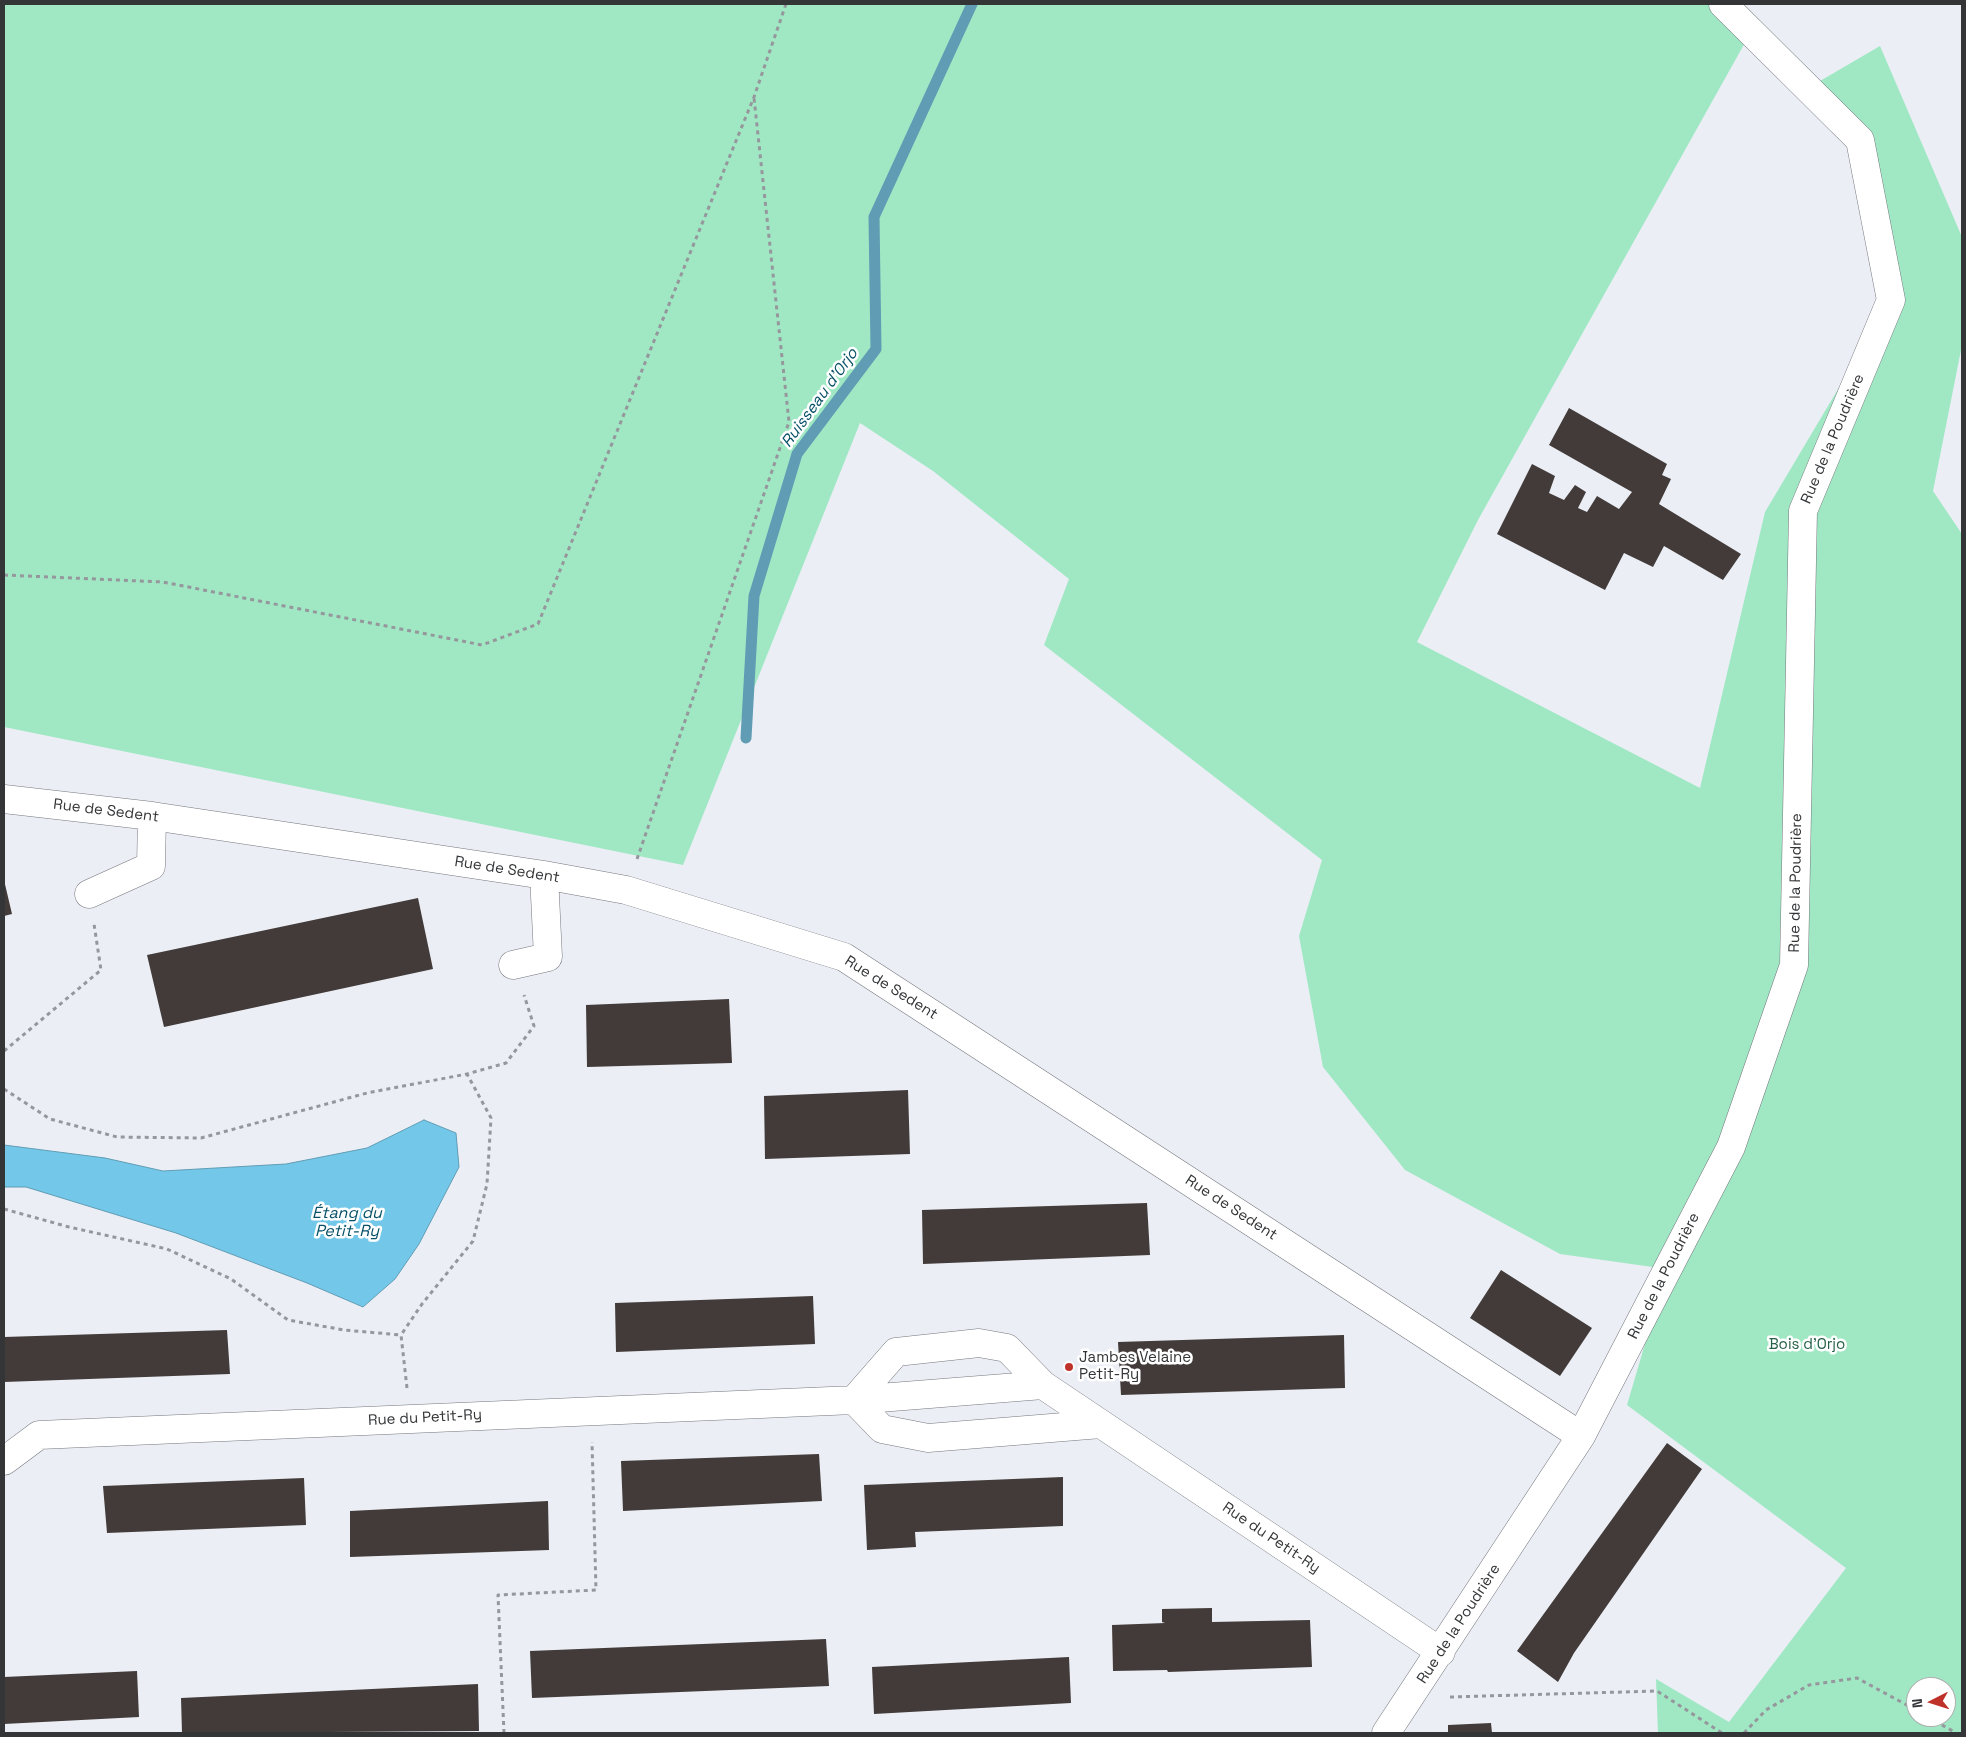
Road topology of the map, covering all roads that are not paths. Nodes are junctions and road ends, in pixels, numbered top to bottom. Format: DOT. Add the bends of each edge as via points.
graph roads {
  1 [pos="1724,4"];
  2 [pos="4,799"];
  3 [pos="152,816"];
  4 [pos="544,875"];
  5 [pos="89,894"];
  6 [pos="513,964"];
  7 [pos="1043,1385"];
  8 [pos="854,1400"];
  9 [pos="1101,1424"];
  10 [pos="1581,1436"];
  11 [pos="4,1461"];
  12 [pos="1442,1652"];
  13 [pos="1386,1733"];
  1 -- 10 [label="street, Rue de la Poudrière" via="1860,140 1891,300 1803,511 1794,965 1731,1147"];
  2 -- 3 [label="street, Rue de Sedent"];
  3 -- 4 [label="street, Rue de Sedent"];
  3 -- 5 [label="street" via="151,866"];
  4 -- 6 [label="street" via="548,957"];
  4 -- 10 [label="street, Rue de Sedent" via="626,890 844,957"];
  7 -- 8 [label="street, Rue du Petit-Ry"];
  7 -- 8 [label="street, Rue du Petit-Ry" via="1007,1348 979,1343 896,1352"];
  7 -- 9 [label="street, Rue du Petit-Ry"];
  8 -- 9 [label="street" via="882,1429 928,1438"];
  8 -- 11 [label="street, Rue du Petit-Ry" via="38,1435"];
  9 -- 12 [label="street, Rue du Petit-Ry"];
  10 -- 12 [label="street, Rue de la Poudrière"];
  12 -- 13 [label="street, Rue de la Poudrière"];
}
